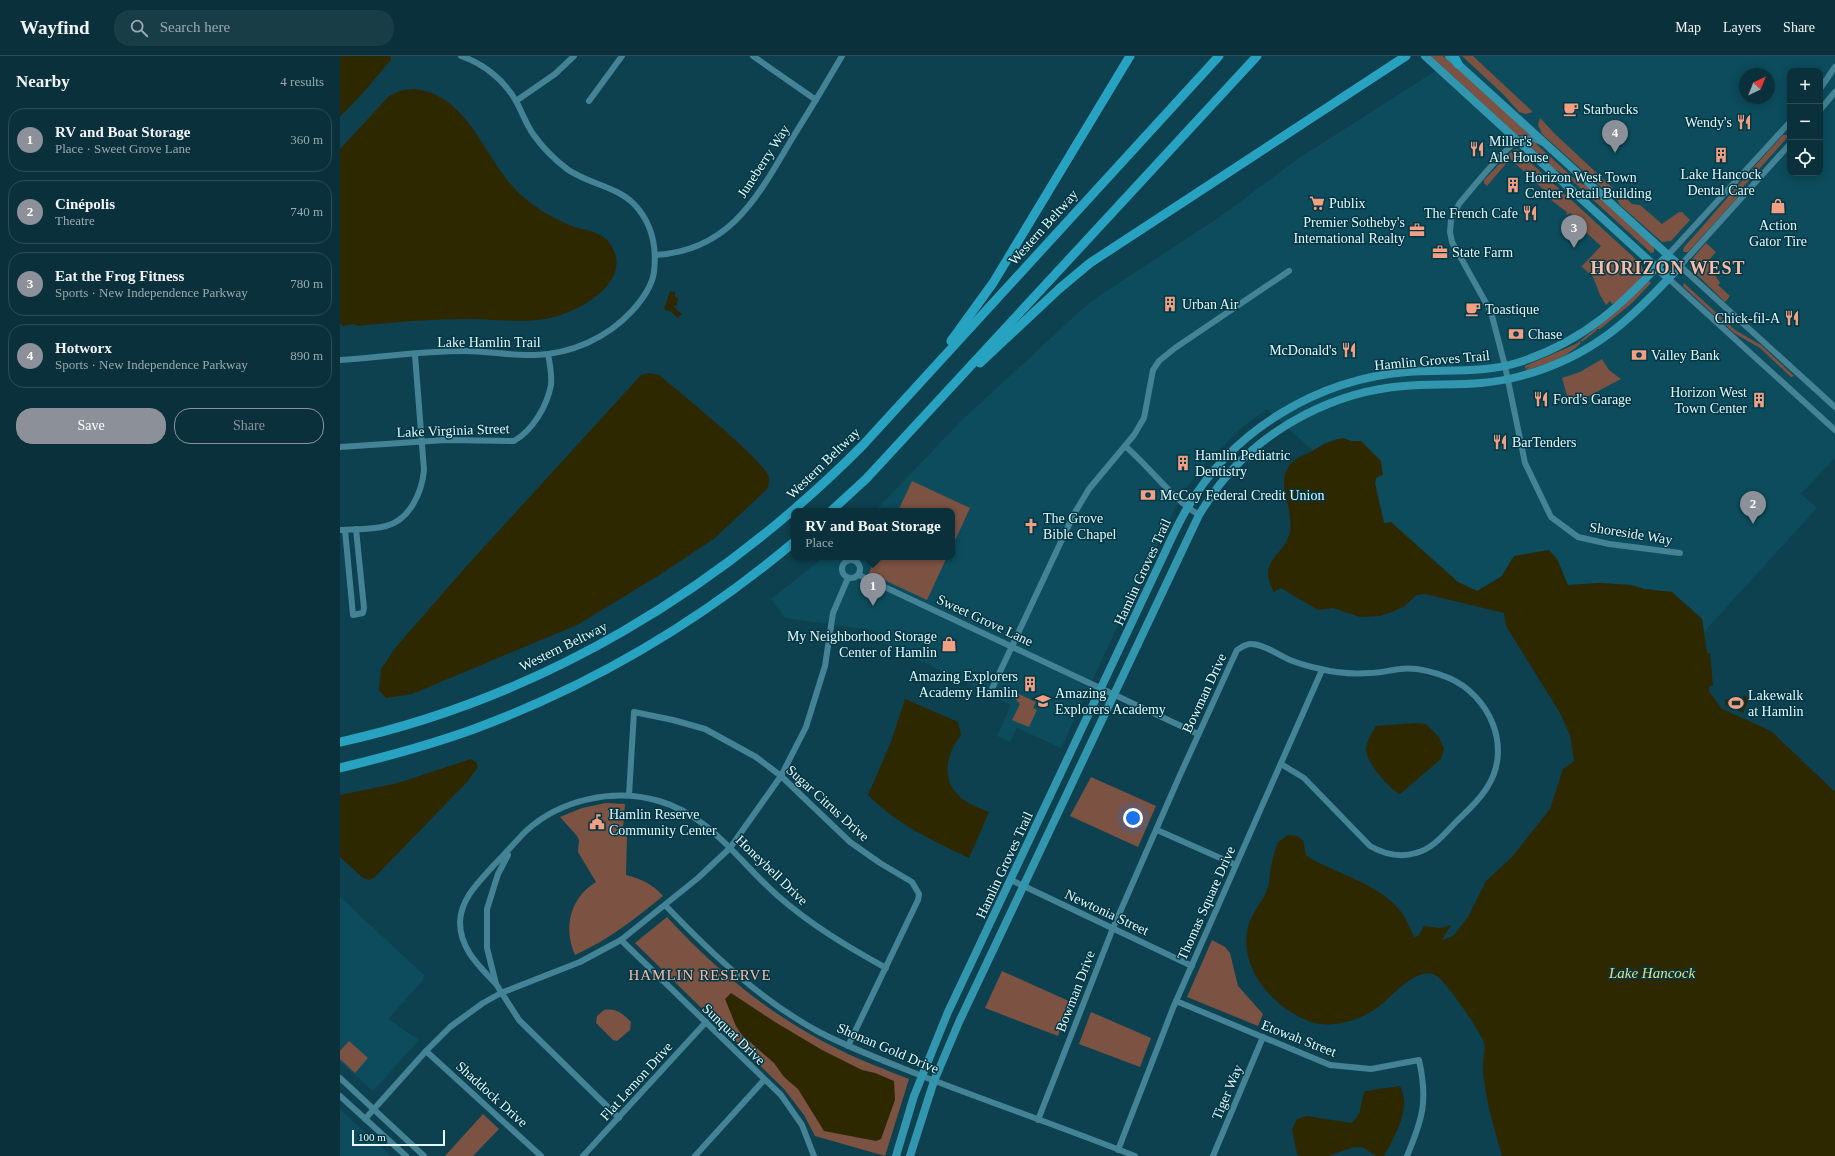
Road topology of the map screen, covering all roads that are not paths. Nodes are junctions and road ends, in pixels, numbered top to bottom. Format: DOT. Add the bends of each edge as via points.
graph roads {
  1 [pos="461,56"];
  2 [pos="574,56"];
  3 [pos="622,56"];
  4 [pos="753,56"];
  5 [pos="842,56"];
  6 [pos="1130,56"];
  7 [pos="1219,56"];
  8 [pos="1257,56"];
  9 [pos="1406,56"];
  10 [pos="1425,56"];
  11 [pos="1449,56"];
  12 [pos="1456,60"];
  13 [pos="1835,67"];
  14 [pos="1823,85"];
  15 [pos="1835,92"];
  16 [pos="816,100"];
  17 [pos="516,101"];
  18 [pos="589,101"];
  19 [pos="1823,106"];
  20 [pos="1787,125"];
  21 [pos="1518,141"];
  22 [pos="1548,145"];
  23 [pos="1787,147"];
  24 [pos="655,255"];
  25 [pos="1668,255"];
  26 [pos="1680,266"];
  27 [pos="1657,267"];
  28 [pos="1288,271"];
  29 [pos="1669,279"];
  30 [pos="548,354"];
  31 [pos="415,355"];
  32 [pos="340,360"];
  33 [pos="1505,366"];
  34 [pos="1508,380"];
  35 [pos="948,391"];
  36 [pos="906,398"];
  37 [pos="1835,407"];
  38 [pos="1835,430"];
  39 [pos="422,441"];
  40 [pos="1125,446"];
  41 [pos="340,447"];
  42 [pos="796,508"];
  43 [pos="834,508"];
  44 [pos="1187,508"];
  45 [pos="791,512"];
  46 [pos="1199,515"];
  47 [pos="356,529"];
  48 [pos="342,530"];
  49 [pos="791,544"];
  50 [pos="1680,553"];
  51 [pos="859,575"];
  52 [pos="848,578"];
  53 [pos="1012,646"];
  54 [pos="1322,670"];
  55 [pos="1102,689"];
  56 [pos="990,693"];
  57 [pos="1114,695"];
  58 [pos="1198,734"];
  59 [pos="340,742"];
  60 [pos="1281,764"];
  61 [pos="340,768"];
  62 [pos="781,776"];
  63 [pos="629,795"];
  64 [pos="1156,830"];
  65 [pos="511,848"];
  66 [pos="730,848"];
  67 [pos="1236,865"];
  68 [pos="1011,880"];
  69 [pos="1023,886"];
  70 [pos="665,905"];
  71 [pos="1113,928"];
  72 [pos="621,940"];
  73 [pos="1192,966"];
  74 [pos="886,968"];
  75 [pos="496,984"];
  76 [pos="501,993"];
  77 [pos="1176,1001"];
  78 [pos="706,1022"];
  79 [pos="1263,1037"];
  80 [pos="848,1046"];
  81 [pos="426,1051"];
  82 [pos="922,1076"];
  83 [pos="340,1078"];
  84 [pos="764,1080"];
  85 [pos="934,1081"];
  86 [pos="340,1096"];
  87 [pos="374,1109"];
  88 [pos="619,1118"];
  89 [pos="365,1119"];
  90 [pos="1038,1120"];
  91 [pos="1118,1150"];
  92 [pos="406,1156"];
  93 [pos="424,1156"];
  94 [pos="541,1156"];
  95 [pos="583,1156"];
  96 [pos="695,1156"];
  97 [pos="814,1156"];
  98 [pos="896,1156"];
  99 [pos="910,1156"];
  100 [pos="1134,1156"];
  101 [pos="1213,1156"];
  102 [pos="1407,1156"];
  1 -- 17 [label="street, Lake Hamlin Trail" via="493,74"];
  2 -- 17 [label="street" via="555,74"];
  3 -- 18 [label="street"];
  4 -- 16 [label="street"];
  5 -- 16 [label="street, Juneberry Way"];
  6 -- 36 [label="highway" via="993,283"];
  7 -- 36 [label="highway, Western Beltway"];
  8 -- 35 [label="highway"];
  9 -- 35 [label="highway" via="1090,263"];
  10 -- 21 [label="main road"];
  11 -- 12 [label="main road"];
  12 -- 22 [label="main road"];
  13 -- 14 [label="street"];
  15 -- 19 [label="street"];
  16 -- 24 [label="street, Juneberry Way" via="762,190 740,216 719,234 699,245 681,252"];
  17 -- 24 [label="street, Lake Hamlin Trail" via="532,133 553,157 577,175 617,192 635,205 649,227"];
  20 -- 25 [label="street, Hamlin Groves Trail"];
  21 -- 22 [label="street" via="1531,139"];
  21 -- 27 [label="main road"];
  21 -- 33 [label="street, Shoreside Way" via="1459,204 1451,220 1450,232 1457,253 1491,312"];
  22 -- 25 [label="main road"];
  23 -- 26 [label="street, Hamlin Groves Trail"];
  24 -- 30 [label="street, Lake Hamlin Trail" via="653,276 646,294 620,324 595,340"];
  25 -- 26 [label="main road"];
  25 -- 27 [label="main road, Hamlin Groves Trail"];
  26 -- 29 [label="main road, Hamlin Groves Trail"];
  26 -- 37 [label="street"];
  27 -- 29 [label="main road"];
  27 -- 33 [label="main road, Hamlin Groves Trail" via="1623,302 1594,325 1551,349"];
  28 -- 40 [label="street" via="1159,361 1153,370 1144,418"];
  29 -- 34 [label="main road, Hamlin Groves Trail" via="1638,311 1603,339 1562,362"];
  29 -- 38 [label="street"];
  30 -- 31 [label="street, Lake Hamlin Trail" via="466,351"];
  30 -- 39 [label="street, Lake Virginia Street" via="551,375 546,399 539,416 519,439 508,442"];
  31 -- 32 [label="street, Lake Hamlin Trail"];
  31 -- 39 [label="street"];
  33 -- 34 [label="street, Shoreside Way"];
  33 -- 44 [label="main road, Hamlin Groves Trail" via="1486,370 1407,372 1378,376 1332,388 1285,410 1246,438 1216,467"];
  34 -- 46 [label="main road, Hamlin Groves Trail" via="1483,384 1404,386 1376,390 1351,396 1309,413 1291,422 1254,449 1226,477"];
  34 -- 50 [label="street, Shoreside Way" via="1525,463 1551,517 1578,537 1609,544"];
  35 -- 43 [label="highway" via="866,479"];
  36 -- 42 [label="highway, Western Beltway" via="840,469"];
  39 -- 41 [label="street, Lake Virginia Street"];
  39 -- 47 [label="street" via="423,480 417,499 409,510 396,522 386,526"];
  40 -- 44 [label="street" via="1142,460 1167,490"];
  40 -- 53 [label="street" via="1089,489 1074,514"];
  44 -- 46 [label="street"];
  44 -- 55 [label="main road, Hamlin Groves Trail"];
  45 -- 59 [label="highway, Western Beltway" via="731,562 670,604 603,644 498,693 428,719"];
  46 -- 57 [label="main road, Hamlin Groves Trail"];
  47 -- 48 [label="street"];
  47 -- 48 [label="street" via="364,608 363,613 353,615"];
  49 -- 61 [label="highway" via="683,626 606,669 534,704 474,729 400,753"];
  51 -- 52 [label="street"];
  51 -- 52 [label="street" via="859,564 854,560 848,560 842,571"];
  51 -- 53 [label="street, Sweet Grove Lane"];
  52 -- 62 [label="street" via="833,613 825,666 806,727"];
  53 -- 55 [label="street, Sweet Grove Lane"];
  53 -- 56 [label="street"];
  54 -- 58 [label="street, Bowman Drive" via="1257,645 1245,644 1234,655"];
  54 -- 60 [label="street, Thomas Square Drive"];
  54 -- 60 [label="street, Bowman Drive" via="1370,673 1401,668 1420,669 1451,679 1475,696 1494,723 1499,747 1494,774 1482,795 1437,841 1418,853 1394,855 1370,846 1304,778"];
  55 -- 57 [label="street, Sweet Grove Lane"];
  55 -- 68 [label="main road, Hamlin Groves Trail"];
  57 -- 58 [label="street, Sweet Grove Lane"];
  57 -- 69 [label="main road, Hamlin Groves Trail"];
  58 -- 64 [label="street, Bowman Drive"];
  60 -- 67 [label="street, Thomas Square Drive"];
  62 -- 63 [label="street, Sugar Citrus Drive" via="756,757 705,729 634,712"];
  62 -- 66 [label="street"];
  62 -- 74 [label="street, Sugar Citrus Drive" via="850,842 912,882 917,888 918,900"];
  63 -- 65 [label="street, Honeybell Drive" via="608,796 570,805 540,820"];
  63 -- 66 [label="street, Honeybell Drive" via="659,801 681,810 703,823"];
  64 -- 67 [label="street"];
  64 -- 71 [label="street, Bowman Drive"];
  65 -- 75 [label="street, Honeybell Drive" via="498,874 488,909 487,948"];
  65 -- 75 [label="street, Honeybell Drive" via="468,896 462,909 460,923 466,948 474,961"];
  66 -- 70 [label="street"];
  66 -- 74 [label="street, Honeybell Drive" via="794,909 844,944"];
  67 -- 73 [label="street, Thomas Square Drive"];
  68 -- 69 [label="street, Newtonia Street"];
  68 -- 82 [label="main road, Hamlin Groves Trail" via="948,1012"];
  69 -- 71 [label="street, Newtonia Street"];
  69 -- 85 [label="main road, Hamlin Groves Trail"];
  70 -- 72 [label="street"];
  70 -- 80 [label="street, Shonan Gold Drive" via="704,946 738,976 818,1031"];
  71 -- 73 [label="street, Newtonia Street"];
  71 -- 90 [label="street, Bowman Drive"];
  72 -- 76 [label="street" via="580,962"];
  72 -- 78 [label="street, Sunquat Drive"];
  73 -- 77 [label="street, Thomas Square Drive"];
  74 -- 80 [label="street, Sugar Citrus Drive"];
  75 -- 76 [label="street, Honeybell Drive"];
  76 -- 81 [label="street" via="450,1027"];
  76 -- 88 [label="street, Honeybell Drive" via="519,1020"];
  77 -- 79 [label="street, Etowah Street"];
  77 -- 91 [label="street, Thomas Square Drive"];
  78 -- 84 [label="street, Sunquat Drive"];
  78 -- 88 [label="street, Flat Lemon Drive"];
  79 -- 101 [label="street, Tiger Way"];
  79 -- 102 [label="street, Etowah Street" via="1330,1065 1371,1069 1418,1060 1423,1078 1424,1105"];
  80 -- 82 [label="street, Shonan Gold Drive"];
  81 -- 87 [label="street"];
  81 -- 94 [label="street, Shaddock Drive"];
  82 -- 85 [label="street, Shonan Gold Drive"];
  82 -- 98 [label="main road, Hamlin Groves Trail"];
  83 -- 87 [label="street"];
  84 -- 96 [label="street"];
  84 -- 97 [label="street, Sunquat Drive" via="792,1110 802,1125"];
  85 -- 90 [label="street, Shonan Gold Drive"];
  85 -- 99 [label="main road, Hamlin Groves Trail"];
  86 -- 89 [label="street"];
  87 -- 89 [label="street"];
  87 -- 93 [label="street"];
  88 -- 95 [label="street, Flat Lemon Drive"];
  89 -- 92 [label="street"];
  90 -- 91 [label="street, Shonan Gold Drive"];
  91 -- 100 [label="street, Shonan Gold Drive"];
}
